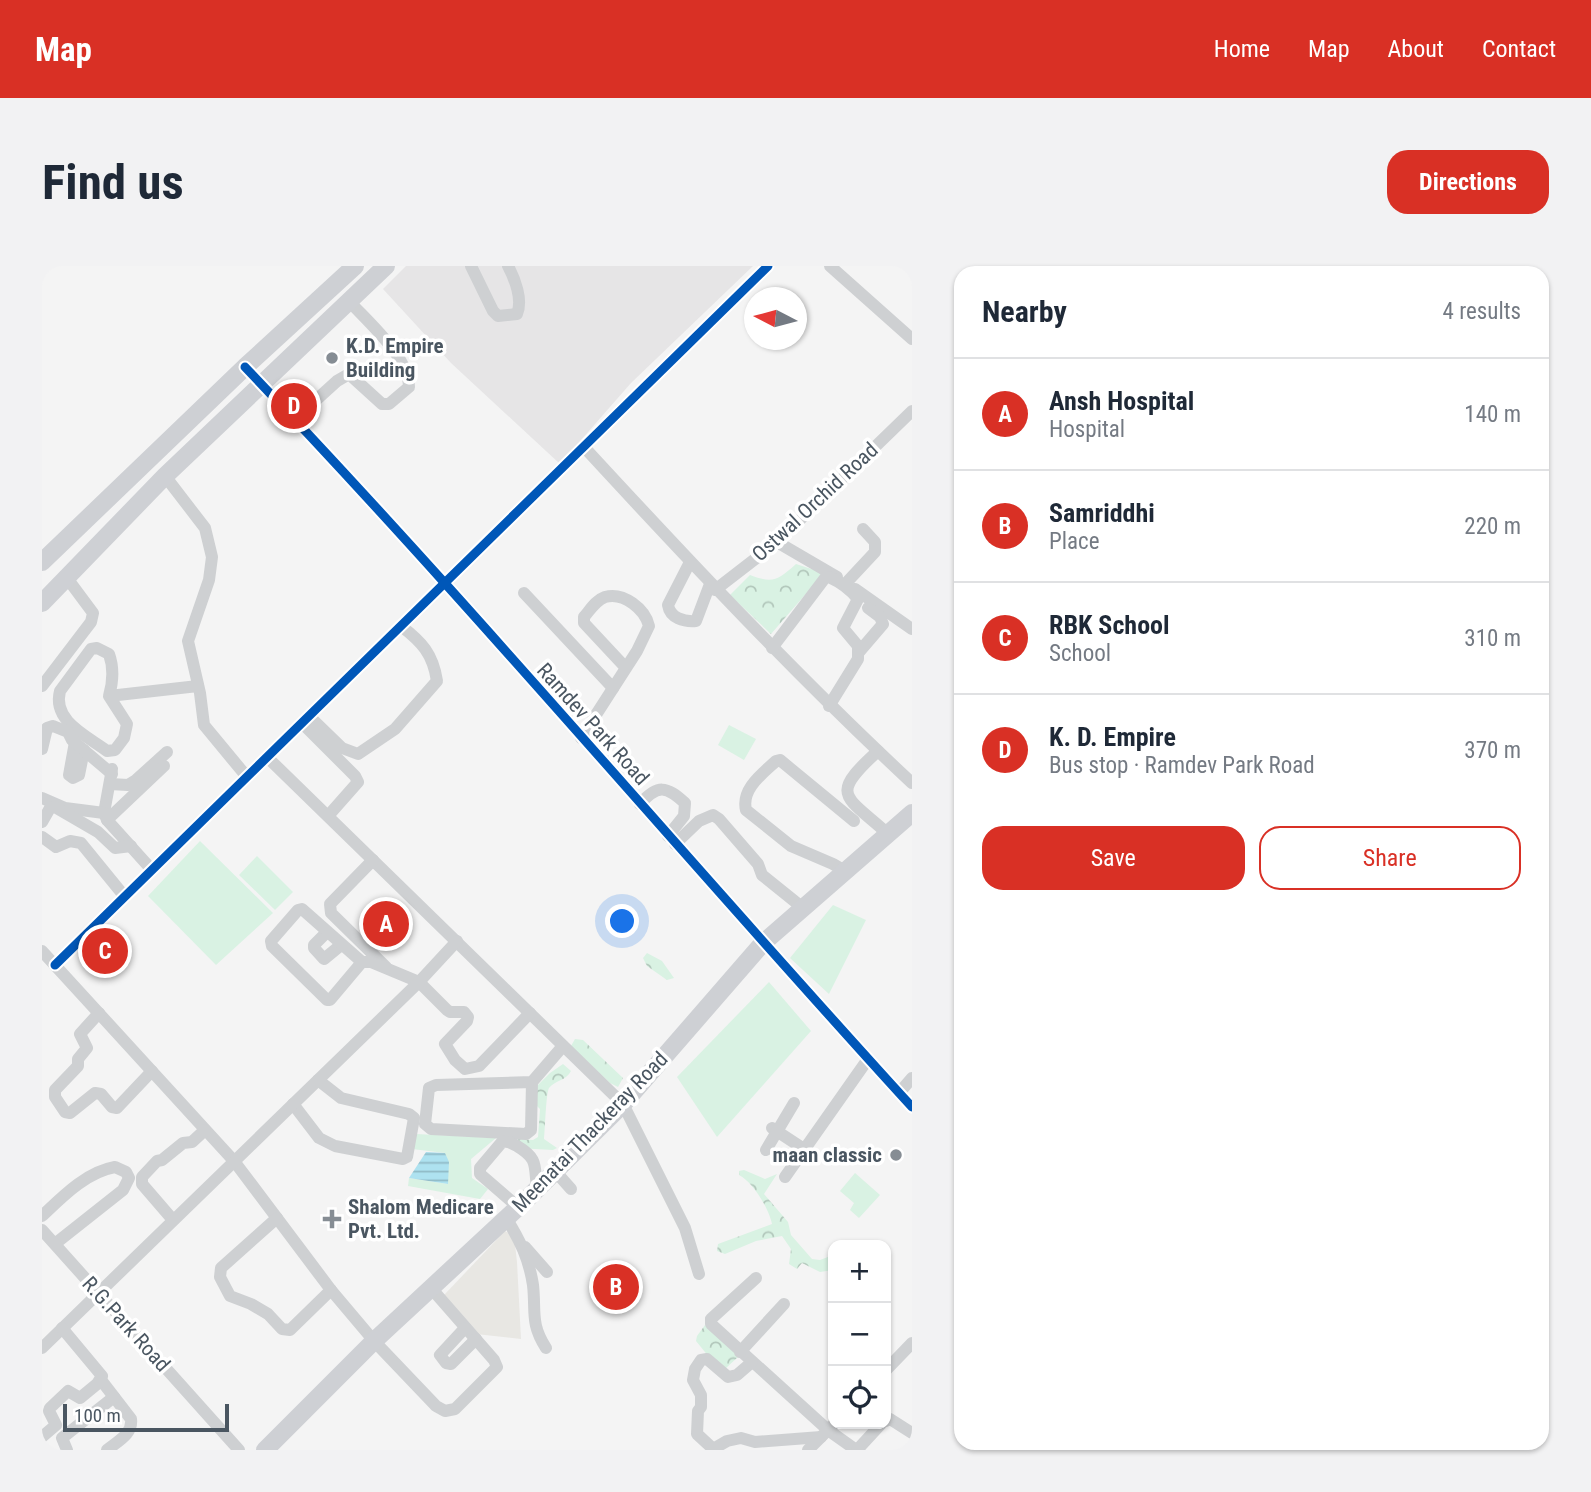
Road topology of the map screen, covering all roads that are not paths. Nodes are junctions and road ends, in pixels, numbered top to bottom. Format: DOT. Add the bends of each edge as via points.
graph roads {
  1 [pos="355,266"];
  2 [pos="386,266"];
  3 [pos="471,266"];
  4 [pos="508,266"];
  5 [pos="768,266"];
  6 [pos="830,266"];
  7 [pos="348,300"];
  8 [pos="912,339"];
  9 [pos="245,367"];
  10 [pos="261,384"];
  11 [pos="912,411"];
  12 [pos="295,420"];
  13 [pos="583,447"];
  14 [pos="165,476"];
  15 [pos="863,529"];
  16 [pos="777,542"];
  17 [pos="42,562"];
  18 [pos="690,562"];
  19 [pos="67,578"];
  20 [pos="847,582"];
  21 [pos="444,583"];
  22 [pos="713,587"];
  23 [pos="524,593"];
  24 [pos="858,599"];
  25 [pos="42,603"];
  26 [pos="401,626"];
  27 [pos="912,629"];
  28 [pos="772,648"];
  29 [pos="859,652"];
  30 [pos="626,668"];
  31 [pos="42,685"];
  32 [pos="198,686"];
  33 [pos="613,688"];
  34 [pos="109,696"];
  35 [pos="829,706"];
  36 [pos="306,719"];
  37 [pos="581,738"];
  38 [pos="42,749"];
  39 [pos="878,751"];
  40 [pos="167,752"];
  41 [pos="267,757"];
  42 [pos="164,766"];
  43 [pos="111,776"];
  44 [pos="247,777"];
  45 [pos="912,783"];
  46 [pos="42,798"];
  47 [pos="640,804"];
  48 [pos="912,813"];
  49 [pos="106,816"];
  50 [pos="328,816"];
  51 [pos="853,821"];
  52 [pos="42,822"];
  53 [pos="42,837"];
  54 [pos="878,837"];
  55 [pos="671,840"];
  56 [pos="131,846"];
  57 [pos="373,860"];
  58 [pos="152,870"];
  59 [pos="845,871"];
  60 [pos="125,897"];
  61 [pos="803,908"];
  62 [pos="327,932"];
  63 [pos="457,941"];
  64 [pos="763,943"];
  65 [pos="341,945"];
  66 [pos="42,951"];
  67 [pos="362,962"];
  68 [pos="55,965"];
  69 [pos="389,970"];
  70 [pos="419,982"];
  71 [pos="99,1013"];
  72 [pos="530,1013"];
  73 [pos="563,1046"];
  74 [pos="868,1059"];
  75 [pos="152,1071"];
  76 [pos="912,1078"];
  77 [pos="318,1080"];
  78 [pos="532,1082"];
  79 [pos="899,1093"];
  80 [pos="794,1103"];
  81 [pos="293,1104"];
  82 [pos="623,1104"];
  83 [pos="912,1107"];
  84 [pos="774,1129"];
  85 [pos="205,1130"];
  86 [pos="804,1149"];
  87 [pos="766,1150"];
  88 [pos="234,1161"];
  89 [pos="555,1171"];
  90 [pos="785,1177"];
  91 [pos="537,1189"];
  92 [pos="571,1189"];
  93 [pos="512,1213"];
  94 [pos="42,1216"];
  95 [pos="277,1218"];
  96 [pos="173,1220"];
  97 [pos="42,1230"];
  98 [pos="56,1243"];
  99 [pos="522,1244"];
  100 [pos="547,1272"];
  101 [pos="699,1274"];
  102 [pos="756,1278"];
  103 [pos="431,1288"];
  104 [pos="331,1290"];
  105 [pos="97,1293"];
  106 [pos="784,1304"];
  107 [pos="62,1328"];
  108 [pos="466,1328"];
  109 [pos="476,1339"];
  110 [pos="374,1341"];
  111 [pos="912,1343"];
  112 [pos="42,1348"];
  113 [pos="545,1348"];
  114 [pos="740,1352"];
  115 [pos="752,1362"];
  116 [pos="890,1366"];
  117 [pos="101,1380"];
  118 [pos="114,1397"];
  119 [pos="891,1419"];
  120 [pos="876,1429"];
  121 [pos="828,1430"];
  122 [pos="912,1433"];
  123 [pos="42,1437"];
  124 [pos="67,1450"];
  125 [pos="107,1450"];
  126 [pos="239,1450"];
  127 [pos="265,1450"];
  128 [pos="808,1450"];
  129 [pos="856,1450"];
  1 -- 9 [label="main road"];
  2 -- 7 [label="main road"];
  3 -- 4 [label="street" via="493,311 502,317 519,310"];
  5 -- 13 [label="street"];
  6 -- 8 [label="street"];
  7 -- 10 [label="main road"];
  7 -- 12 [label="street" via="401,361 409,387 389,404 382,404 349,374"];
  9 -- 10 [label="street, Ramdev Park Road"];
  9 -- 17 [label="main road"];
  10 -- 12 [label="street, Ramdev Park Road"];
  10 -- 14 [label="main road"];
  11 -- 16 [label="street, Ostwal Orchid Road"];
  12 -- 21 [label="street, Ramdev Park Road"];
  13 -- 18 [label="street"];
  13 -- 21 [label="street"];
  14 -- 19 [label="main road"];
  14 -- 32 [label="street" via="205,528 212,557 188,641"];
  15 -- 20 [label="street" via="875,542 875,552"];
  16 -- 20 [label="street"];
  16 -- 22 [label="street, Ostwal Orchid Road"];
  18 -- 22 [label="street"];
  18 -- 22 [label="street" via="668,605 671,614 696,621"];
  19 -- 25 [label="main road"];
  19 -- 31 [label="street" via="93,613"];
  20 -- 27 [label="street"];
  21 -- 26 [label="street"];
  21 -- 37 [label="street, Ramdev Park Road"];
  22 -- 28 [label="street"];
  23 -- 33 [label="street"];
  24 -- 28 [label="street" via="835,579 825,578"];
  24 -- 29 [label="street" via="843,628"];
  24 -- 29 [label="street" via="883,624"];
  26 -- 36 [label="street"];
  26 -- 36 [label="street" via="435,662 437,681 395,729 358,754 342,748"];
  28 -- 35 [label="street"];
  29 -- 35 [label="street"];
  30 -- 30 [label="street" via="646,635 648,618 622,599 605,598 596,602 584,623"];
  30 -- 33 [label="street"];
  32 -- 34 [label="street"];
  32 -- 44 [label="street" via="204,725"];
  33 -- 37 [label="street"];
  34 -- 34 [label="street" via="127,724 124,738 115,750 107,751 64,719 58,698 91,649 97,648 109,654 112,662"];
  35 -- 39 [label="street"];
  36 -- 41 [label="street"];
  36 -- 50 [label="street" via="358,782"];
  37 -- 47 [label="street, Ramdev Park Road"];
  38 -- 43 [label="street" via="47,728 65,729"];
  39 -- 45 [label="street"];
  39 -- 54 [label="street" via="854,773 846,791"];
  40 -- 43 [label="street" via="128,785"];
  41 -- 44 [label="street"];
  41 -- 50 [label="street"];
  42 -- 49 [label="street"];
  43 -- 49 [label="street"];
  44 -- 58 [label="street"];
  46 -- 49 [label="street"];
  47 -- 55 [label="street, Ramdev Park Road"];
  47 -- 55 [label="street" via="653,791 663,789 685,803 684,816"];
  48 -- 54 [label="main road, Meenatai Thackeray Road"];
  49 -- 56 [label="street"];
  50 -- 57 [label="street"];
  51 -- 59 [label="street" via="780,760 752,784 744,802 746,810 791,846"];
  52 -- 56 [label="street" via="55,807 98,832 115,848"];
  53 -- 60 [label="street" via="56,847 70,841 80,843"];
  54 -- 59 [label="main road, Meenatai Thackeray Road"];
  55 -- 61 [label="street" via="713,815 758,864 762,875"];
  55 -- 64 [label="street, Ramdev Park Road"];
  56 -- 58 [label="street"];
  57 -- 63 [label="street"];
  57 -- 69 [label="street" via="330,909"];
  58 -- 60 [label="street"];
  59 -- 61 [label="main road, Meenatai Thackeray Road"];
  60 -- 68 [label="street"];
  61 -- 64 [label="main road, Meenatai Thackeray Road"];
  62 -- 65 [label="street"];
  62 -- 65 [label="street" via="314,946 324,959"];
  62 -- 67 [label="street" via="298,910 271,941 272,946 327,1000"];
  63 -- 70 [label="street"];
  63 -- 72 [label="street"];
  64 -- 74 [label="street, Ramdev Park Road"];
  64 -- 82 [label="main road, Meenatai Thackeray Road"];
  65 -- 67 [label="street"];
  66 -- 68 [label="street"];
  67 -- 69 [label="street"];
  68 -- 71 [label="street"];
  69 -- 70 [label="street"];
  70 -- 72 [label="street" via="447,1010 468,1017 446,1044 465,1069 479,1066"];
  70 -- 77 [label="street"];
  71 -- 75 [label="street"];
  71 -- 75 [label="street" via="80,1034 87,1048 78,1066 55,1090 54,1097 65,1112 70,1113 95,1093 117,1108"];
  72 -- 73 [label="street"];
  73 -- 78 [label="street"];
  73 -- 82 [label="street"];
  74 -- 79 [label="street, Ramdev Park Road"];
  74 -- 86 [label="street"];
  75 -- 85 [label="street"];
  76 -- 79 [label="street"];
  77 -- 81 [label="street"];
  77 -- 81 [label="street" via="341,1098 414,1118 407,1157 335,1146 319,1138"];
  78 -- 78 [label="street" via="531,1130 526,1134 431,1129 425,1124 429,1088 436,1085"];
  79 -- 83 [label="street, Ramdev Park Road"];
  80 -- 84 [label="street"];
  81 -- 88 [label="street"];
  82 -- 89 [label="main road, Meenatai Thackeray Road"];
  82 -- 101 [label="street" via="685,1228"];
  84 -- 86 [label="street"];
  84 -- 87 [label="street"];
  85 -- 88 [label="street"];
  85 -- 96 [label="street" via="142,1177 142,1184"];
  86 -- 90 [label="street"];
  88 -- 95 [label="street"];
  88 -- 96 [label="street"];
  89 -- 91 [label="main road, Meenatai Thackeray Road"];
  89 -- 92 [label="street"];
  91 -- 93 [label="main road, Meenatai Thackeray Road"];
  91 -- 93 [label="street" via="531,1154 502,1142 480,1174"];
  93 -- 99 [label="street"];
  93 -- 103 [label="main road, Meenatai Thackeray Road"];
  94 -- 98 [label="street" via="72,1188 102,1171 115,1167 126,1172 129,1178 123,1190"];
  95 -- 104 [label="street"];
  95 -- 104 [label="street" via="221,1268 220,1277 230,1296 290,1330"];
  96 -- 105 [label="street"];
  97 -- 98 [label="street, R.G.Park Road"];
  98 -- 105 [label="street, R.G.Park Road"];
  99 -- 100 [label="street"];
  99 -- 113 [label="street" via="533,1285 536,1332"];
  102 -- 114 [label="street" via="711,1320"];
  103 -- 108 [label="street"];
  103 -- 110 [label="main road, Meenatai Thackeray Road"];
  104 -- 110 [label="street"];
  105 -- 107 [label="street"];
  105 -- 126 [label="street, R.G.Park Road"];
  106 -- 114 [label="street"];
  107 -- 112 [label="street"];
  107 -- 117 [label="street"];
  108 -- 109 [label="street"];
  108 -- 109 [label="street" via="440,1355 446,1363 451,1364"];
  109 -- 110 [label="street" via="497,1367 455,1409 445,1411"];
  110 -- 127 [label="main road, Meenatai Thackeray Road"];
  111 -- 116 [label="street"];
  114 -- 115 [label="street"];
  115 -- 121 [label="street"];
  115 -- 121 [label="street" via="728,1377 708,1359 695,1369 694,1386 701,1395 697,1434 710,1447 741,1438 755,1442"];
  117 -- 118 [label="street"];
  117 -- 123 [label="street" via="80,1398 68,1391 50,1408 56,1425"];
  118 -- 124 [label="street" via="62,1438"];
  118 -- 125 [label="street" via="132,1426"];
  119 -- 122 [label="street"];
  120 -- 129 [label="street"];
  121 -- 128 [label="street"];
  121 -- 129 [label="street"];
}
